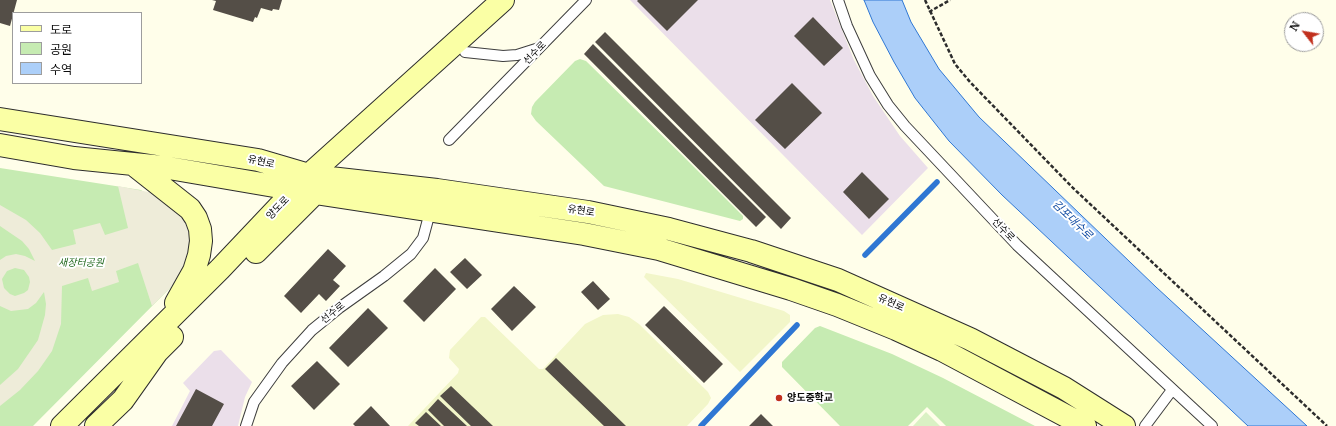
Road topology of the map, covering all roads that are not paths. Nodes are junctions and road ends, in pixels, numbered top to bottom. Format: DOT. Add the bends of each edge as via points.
graph roads {
  1 [pos="503,0"];
  2 [pos="520,0"];
  3 [pos="586,0"];
  4 [pos="838,0"];
  5 [pos="540,48"];
  6 [pos="464,52"];
  7 [pos="0,120"];
  8 [pos="449,140"];
  9 [pos="0,146"];
  10 [pos="133,164"];
  11 [pos="312,184"];
  12 [pos="430,212"];
  13 [pos="163,327"];
  14 [pos="1172,390"];
  15 [pos="62,426"];
  16 [pos="96,426"];
  17 [pos="246,426"];
  18 [pos="1085,426"];
  19 [pos="1124,426"];
  20 [pos="1145,426"];
  21 [pos="1212,426"];
  1 -- 11 [label="street, 양도로"];
  2 -- 6 [label="street, 양도로"];
  3 -- 5 [label="lane, 선수로"];
  4 -- 14 [label="lane, 선수로" via="870,76 905,126 1017,245"];
  5 -- 6 [label="lane" via="502,56"];
  5 -- 8 [label="lane, 선수로"];
  6 -- 11 [label="street, 양도로"];
  7 -- 11 [label="street, 유현로" via="258,160"];
  9 -- 10 [label="street, 유현로"];
  10 -- 11 [label="street, 유현로"];
  10 -- 13 [label="street" via="190,208 200,229 201,240 194,271"];
  11 -- 12 [label="street, 유현로"];
  11 -- 13 [label="street, 양도로"];
  11 -- 16 [label="street, 양도로" via="157,352 122,400"];
  11 -- 19 [label="street, 유현로" via="437,190 596,214 669,229 758,253 838,280 970,339 1064,388"];
  12 -- 17 [label="lane, 선수로" via="422,238 411,254 338,308 312,330 282,363 254,402"];
  12 -- 18 [label="street, 유현로" via="621,241 730,269 837,305 942,350"];
  13 -- 15 [label="street, 양도로"];
  14 -- 20 [label="lane"];
  14 -- 21 [label="lane, 선수로"];
}
